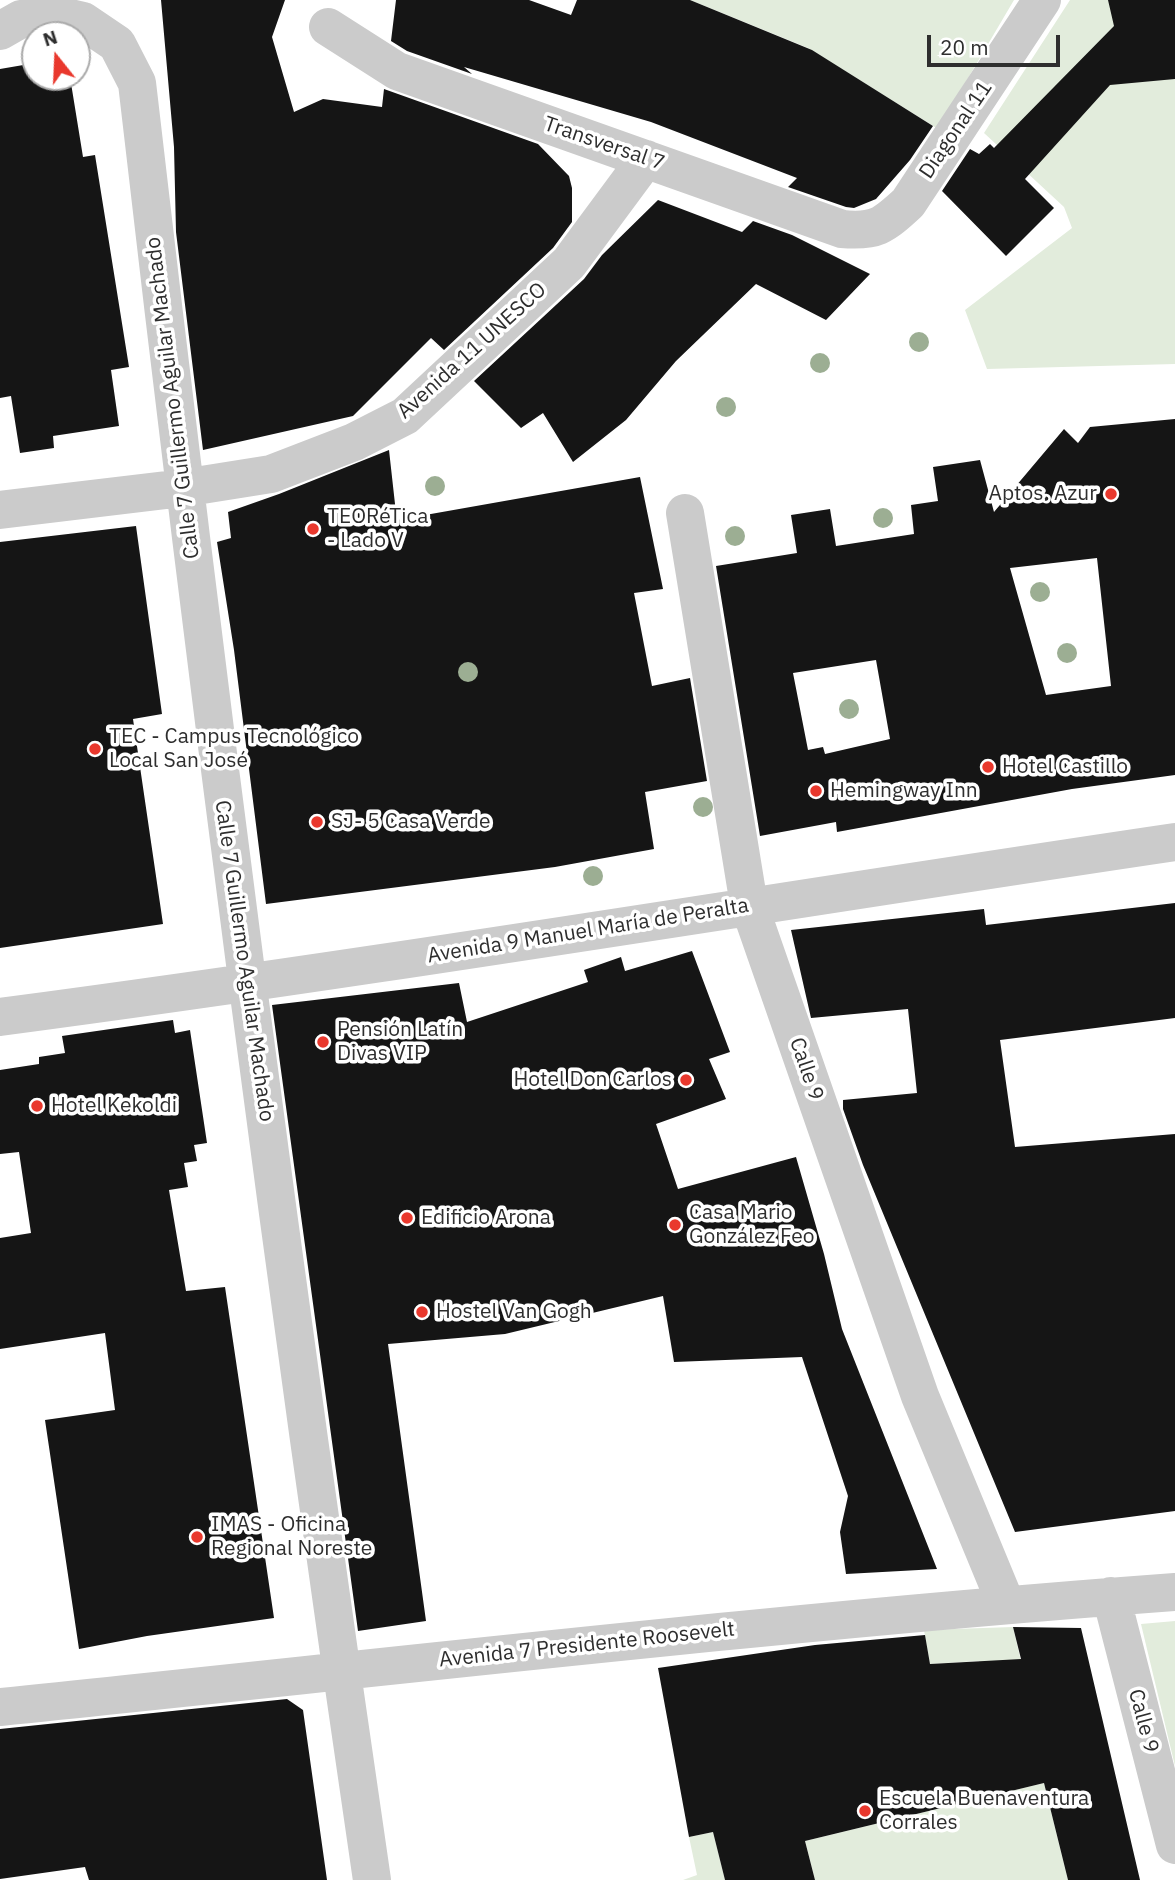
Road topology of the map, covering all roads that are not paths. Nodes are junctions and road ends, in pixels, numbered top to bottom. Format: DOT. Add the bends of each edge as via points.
graph roads {
  1 [pos="1042,0"];
  2 [pos="328,27"];
  3 [pos="0,31"];
  4 [pos="646,159"];
  5 [pos="888,222"];
  6 [pos="183,488"];
  7 [pos="0,510"];
  8 [pos="685,513"];
  9 [pos="1175,842"];
  10 [pos="750,905"];
  11 [pos="246,984"];
  12 [pos="0,1017"];
  13 [pos="1175,1592"];
  14 [pos="1111,1597"];
  15 [pos="1006,1604"];
  16 [pos="341,1670"];
  17 [pos="0,1707"];
  18 [pos="1175,1845"];
  19 [pos="372,1880"];
  1 -- 5 [label="street, Diagonal 11" via="908,203"];
  2 -- 4 [label="street, Transversal 7" via="397,71"];
  3 -- 6 [label="street, Calle 7 Guillermo Aguilar Machado" via="21,19 53,14 83,21 117,44 137,83"];
  4 -- 5 [label="street, Transversal 7" via="842,229 864,231"];
  4 -- 6 [label="street, Avenida 11 UNESCO" via="569,263 405,416 355,442 271,474"];
  6 -- 7 [label="street, Avenida 11 UNESCO"];
  6 -- 11 [label="street, Calle 7 Guillermo Aguilar Machado"];
  8 -- 10 [label="street, Calle 9"];
  9 -- 10 [label="street, Avenida 9 Manuel María de Peralta"];
  10 -- 11 [label="street, Avenida 9 Manuel María de Peralta"];
  10 -- 15 [label="street, Calle 9" via="920,1396"];
  11 -- 12 [label="street, Avenida 9 Manuel María de Peralta"];
  11 -- 16 [label="street, Calle 7 Guillermo Aguilar Machado"];
  13 -- 14 [label="street, Avenida 7 Presidente Roosevelt"];
  14 -- 15 [label="street, Avenida 7 Presidente Roosevelt"];
  14 -- 18 [label="street, Calle 9"];
  15 -- 16 [label="street, Avenida 7 Presidente Roosevelt"];
  16 -- 17 [label="street, Avenida 7 Presidente Roosevelt"];
  16 -- 19 [label="street, Calle 7 Guillermo Aguilar Machado"];
}
